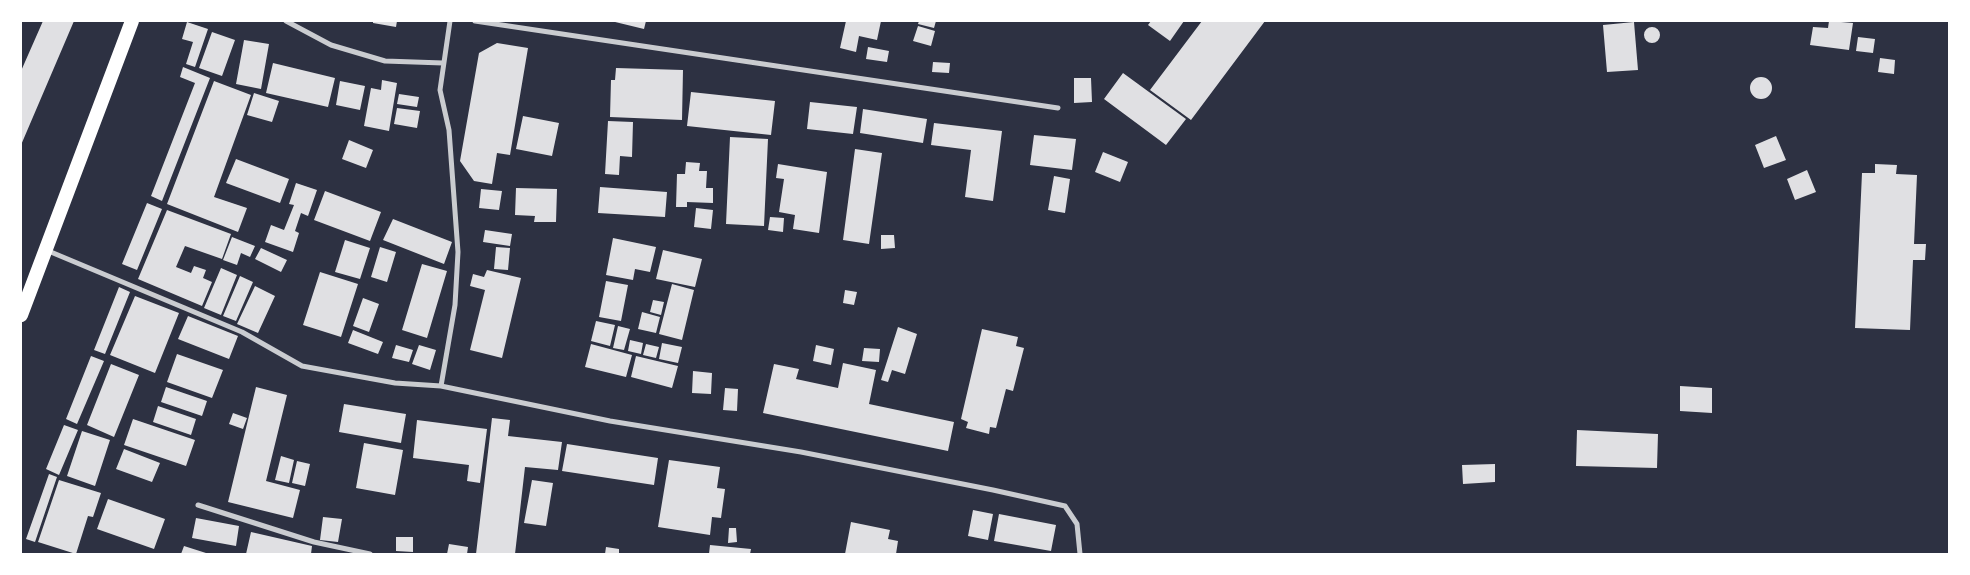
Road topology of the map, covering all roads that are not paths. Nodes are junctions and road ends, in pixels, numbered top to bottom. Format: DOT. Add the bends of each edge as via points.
graph roads {
  1 [pos="132,21"];
  2 [pos="286,21"];
  3 [pos="450,21"];
  4 [pos="475,21"];
  5 [pos="444,63"];
  6 [pos="1058,108"];
  7 [pos="46,250"];
  8 [pos="21,315"];
  9 [pos="441,386"];
  10 [pos="198,505"];
  11 [pos="370,554"];
  12 [pos="1080,554"];
  1 -- 7 [label="highway"];
  2 -- 5 [label="street" via="331,45 385,61"];
  3 -- 5 [label="street"];
  4 -- 6 [label="street"];
  5 -- 9 [label="street" via="440,90 449,130 458,252 455,305"];
  7 -- 8 [label="highway"];
  7 -- 9 [label="street" via="242,332 302,366 394,384"];
  9 -- 12 [label="street" via="610,421 811,454 1065,506 1077,524"];
  10 -- 11 [label="street" via="314,542"];
}
